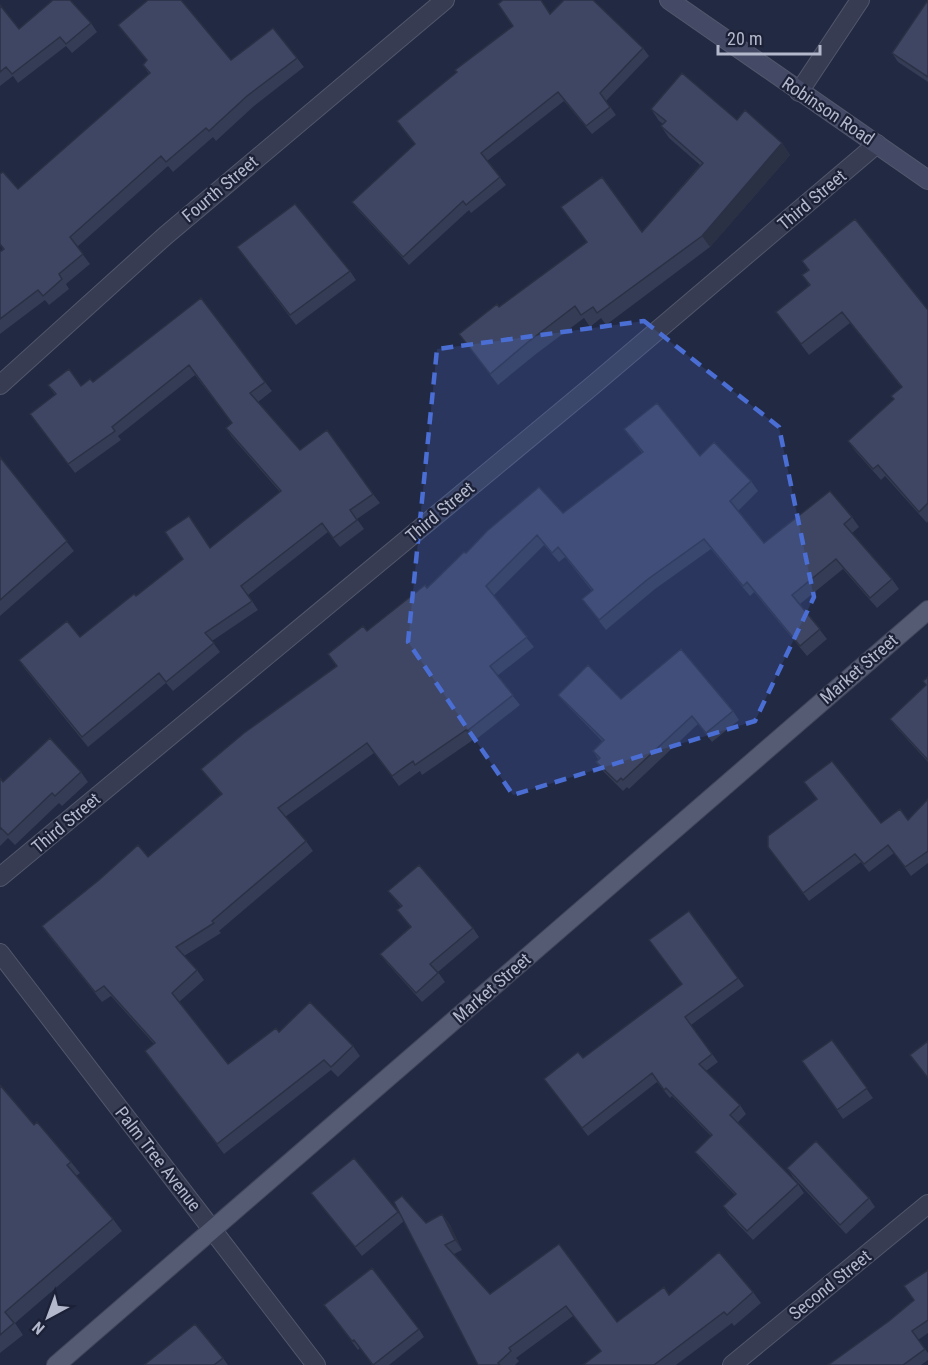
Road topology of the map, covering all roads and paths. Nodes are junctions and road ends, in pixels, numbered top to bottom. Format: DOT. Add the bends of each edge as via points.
graph roads {
  1 [pos="445,0"];
  2 [pos="669,0"];
  3 [pos="860,0"];
  4 [pos="799,92"];
  5 [pos="877,144"];
  6 [pos="928,180"];
  7 [pos="0,385"];
  8 [pos="928,610"];
  9 [pos="0,877"];
  10 [pos="0,953"];
  11 [pos="928,1204"];
  12 [pos="213,1230"];
  13 [pos="56,1365"];
  14 [pos="316,1365"];
  15 [pos="732,1365"];
  1 -- 7 [label="street, Fourth Street" via="165,236"];
  2 -- 4 [label="main road, Robinson Road"];
  3 -- 4 [label="street"];
  4 -- 5 [label="main road, Robinson Road"];
  5 -- 6 [label="main road, Robinson Road"];
  5 -- 9 [label="street, Third Street"];
  8 -- 12 [label="main road, Market Street"];
  10 -- 12 [label="street, Palm Tree Avenue"];
  11 -- 15 [label="street, Second Street"];
  12 -- 13 [label="main road, Market Street"];
  12 -- 14 [label="street, Palm Tree Avenue"];
}
